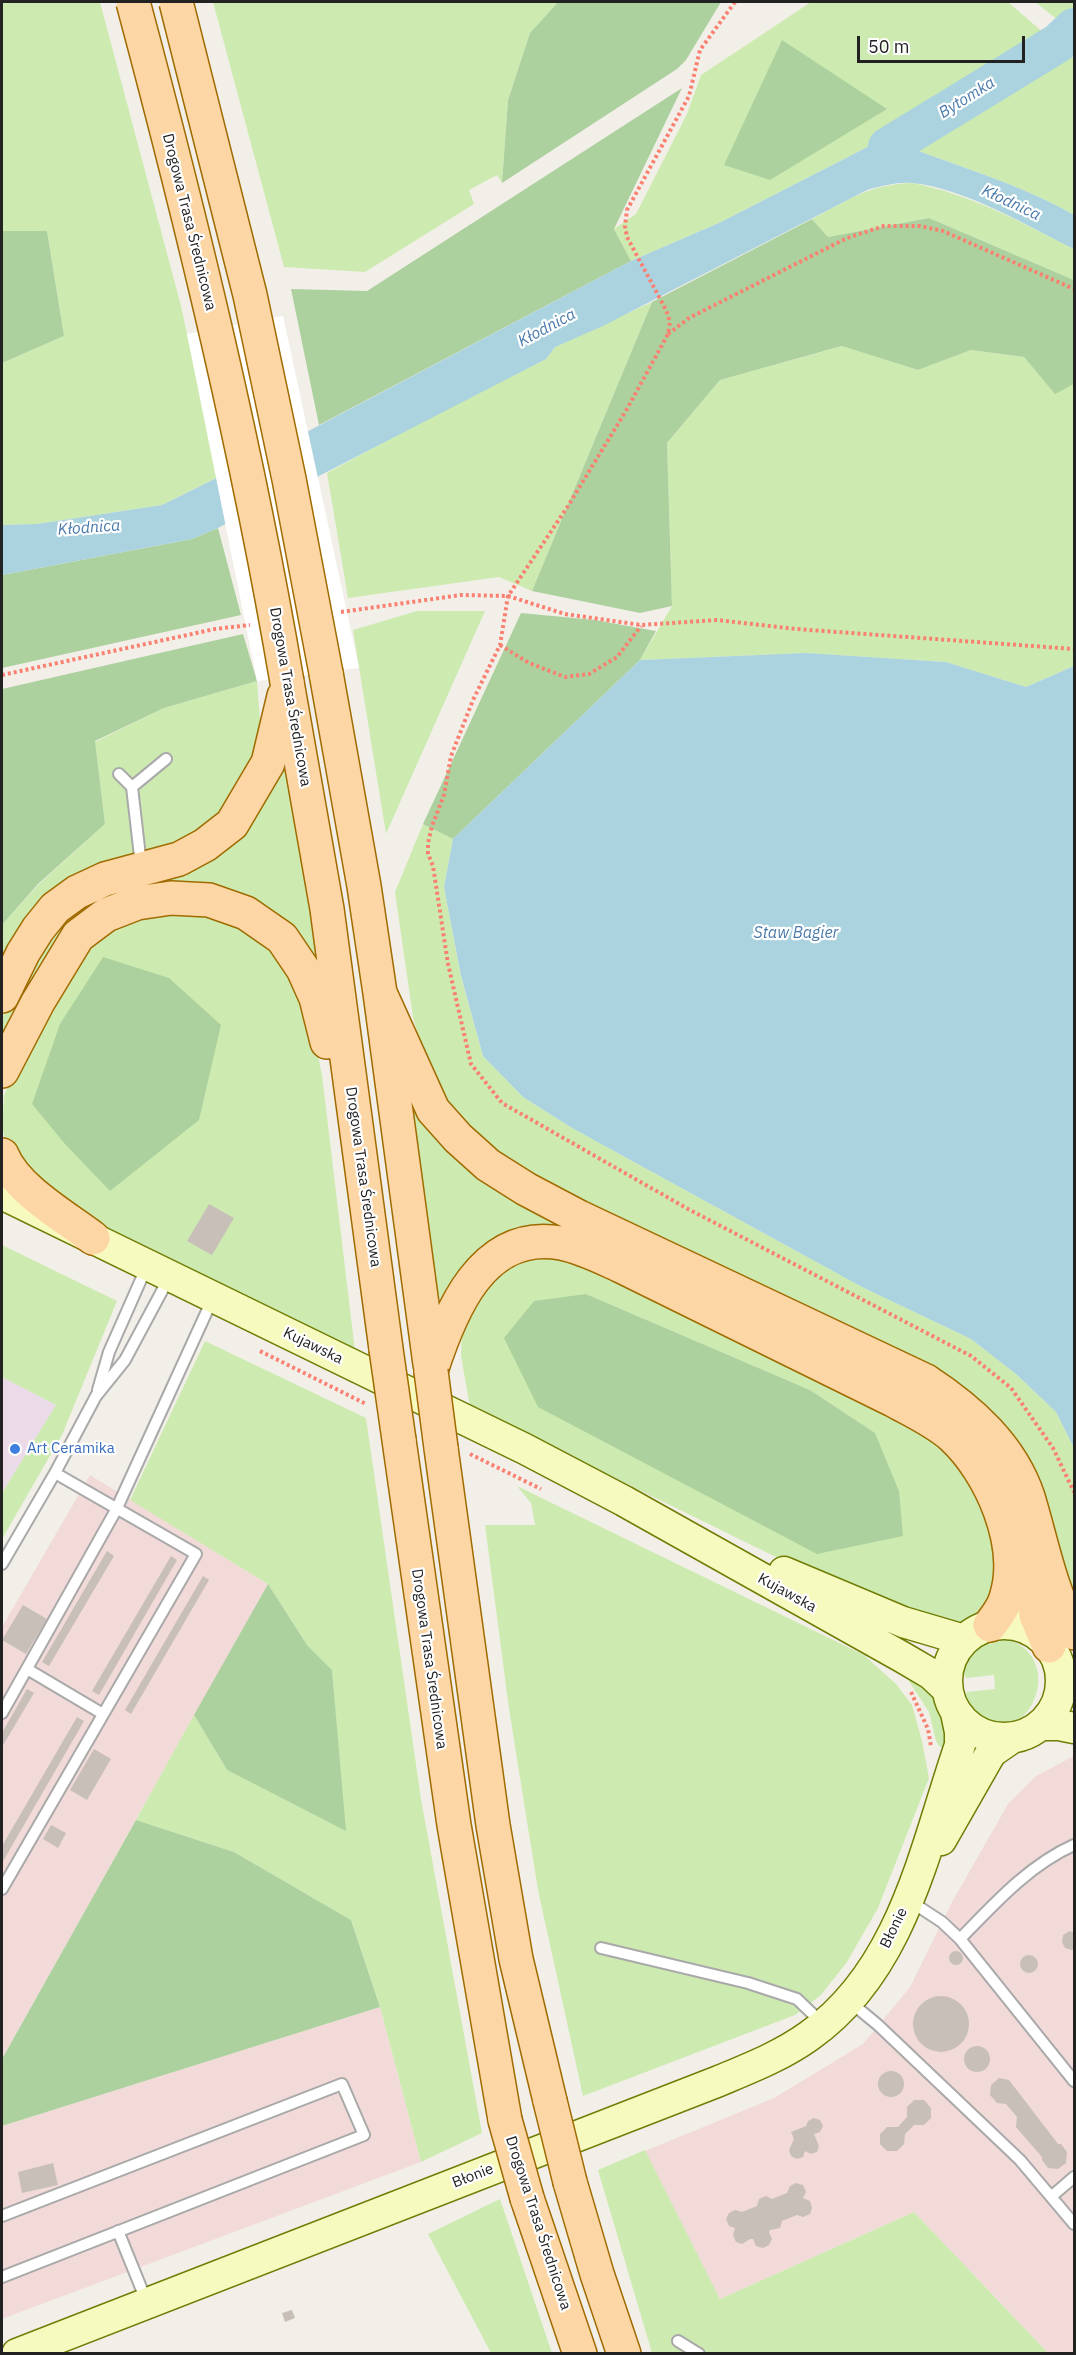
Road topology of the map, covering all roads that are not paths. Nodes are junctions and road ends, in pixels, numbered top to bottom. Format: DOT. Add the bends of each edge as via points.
graph roads {
  1 [pos="133,2"];
  2 [pos="176,2"];
  3 [pos="287,682"];
  4 [pos="166,759"];
  5 [pos="119,774"];
  6 [pos="132,787"];
  7 [pos="142,868"];
  8 [pos="380,993"];
  9 [pos="2,996"];
  10 [pos="3,1069"];
  11 [pos="2,1155"];
  12 [pos="362,1165"];
  13 [pos="2,1194"];
  14 [pos="93,1238"];
  15 [pos="159,1271"];
  16 [pos="213,1298"];
  17 [pos="431,1371"];
  18 [pos="96,1396"];
  19 [pos="55,1473"];
  20 [pos="624,1501"];
  21 [pos="116,1510"];
  22 [pos="2,1564"];
  23 [pos="977,1633"];
  24 [pos="1065,1661"];
  25 [pos="27,1669"];
  26 [pos="951,1701"];
  27 [pos="2,1713"];
  28 [pos="103,1714"];
  29 [pos="1041,1725"];
  30 [pos="1074,1728"];
  31 [pos="1012,1738"];
  32 [pos="1074,1845"];
  33 [pos="913,1888"];
  34 [pos="2,1889"];
  35 [pos="960,1939"];
  36 [pos="601,1948"];
  37 [pos="849,2001"];
  38 [pos="824,2025"];
  39 [pos="1074,2081"];
  40 [pos="1074,2176"];
  41 [pos="1052,2196"];
  42 [pos="2,2216"];
  43 [pos="1074,2224"];
  44 [pos="118,2231"];
  45 [pos="2,2277"];
  46 [pos="147,2303"];
  47 [pos="678,2341"];
  48 [pos="17,2354"];
  49 [pos="580,2354"];
  50 [pos="624,2354"];
  51 [pos="699,2354"];
  1 -- 3 [label="main road, Drogowa Trasa Średnicowa, bridge" via="208,298 250,485"];
  2 -- 8 [label="main road, bridge" via="250,295 289,479"];
  3 -- 7 [label="main road" via="268,763 232,824 179,859"];
  3 -- 12 [label="main road, Drogowa Trasa Średnicowa" via="327,909"];
  4 -- 6 [label="lane"];
  5 -- 6 [label="lane"];
  6 -- 7 [label="lane"];
  7 -- 9 [label="main road" via="105,879 55,908 23,953"];
  8 -- 17 [label="main road"];
  8 -- 24 [label="main road" via="433,1110 488,1165 579,1217 926,1381 966,1410 1000,1444 1027,1496 1036,1615"];
  10 -- 12 [label="main road" via="78,936 106,915 137,903 171,898 209,900 246,913 282,938 303,969 316,998"];
  11 -- 14 [label="main road" via="7,1169"];
  12 -- 49 [label="main road, Drogowa Trasa Średnicowa, bridge" via="449,1795 505,2120"];
  13 -- 14 [label="street, Kujawska"];
  14 -- 15 [label="street, Kujawska"];
  15 -- 16 [label="street, Kujawska"];
  15 -- 18 [label="lane" via="109,1352"];
  15 -- 18 [label="lane" via="125,1360"];
  16 -- 20 [label="street, Kujawska"];
  16 -- 21 [label="lane"];
  17 -- 23 [label="main road" via="465,1290 504,1252 541,1242 560,1243 611,1262 893,1400 932,1421 966,1450 997,1503 1005,1528 1009,1570 1007,1596 1000,1612"];
  17 -- 50 [label="main road, bridge" via="455,1451 493,1826 516,1959 570,2182"];
  18 -- 19 [label="lane"];
  19 -- 21 [label="lane"];
  19 -- 22 [label="lane"];
  20 -- 23 [label="street, Kujawska" via="903,1622"];
  20 -- 26 [label="street, Kujawska" via="931,1674"];
  21 -- 25 [label="lane"];
  21 -- 28 [label="lane" via="196,1554"];
  23 -- 24 [label="street" via="1004,1624 1018,1625 1033,1632"];
  23 -- 26 [label="street" via="950,1662"];
  24 -- 29 [label="street" via="1059,1697 1051,1715"];
  25 -- 27 [label="lane"];
  25 -- 28 [label="lane"];
  26 -- 31 [label="street" via="972,1729 997,1739"];
  26 -- 33 [label="street, Błonie" via="960,1745"];
  28 -- 34 [label="lane"];
  29 -- 30 [label="street"];
  29 -- 31 [label="street"];
  31 -- 33 [label="street, Błonie" via="989,1756"];
  32 -- 35 [label="lane" via="1010,1887"];
  33 -- 35 [label="lane"];
  33 -- 37 [label="street, Błonie" via="869,1976"];
  35 -- 39 [label="lane"];
  36 -- 38 [label="lane" via="748,1983 797,1999"];
  37 -- 38 [label="street, Błonie"];
  37 -- 41 [label="lane" via="1020,2160"];
  38 -- 46 [label="street, Błonie" via="781,2054 752,2067"];
  40 -- 41 [label="lane"];
  41 -- 43 [label="lane"];
  42 -- 44 [label="lane" via="342,2084 364,2135"];
  44 -- 45 [label="lane"];
  44 -- 46 [label="lane"];
  46 -- 48 [label="street, Błonie"];
  47 -- 51 [label="lane"];
}
